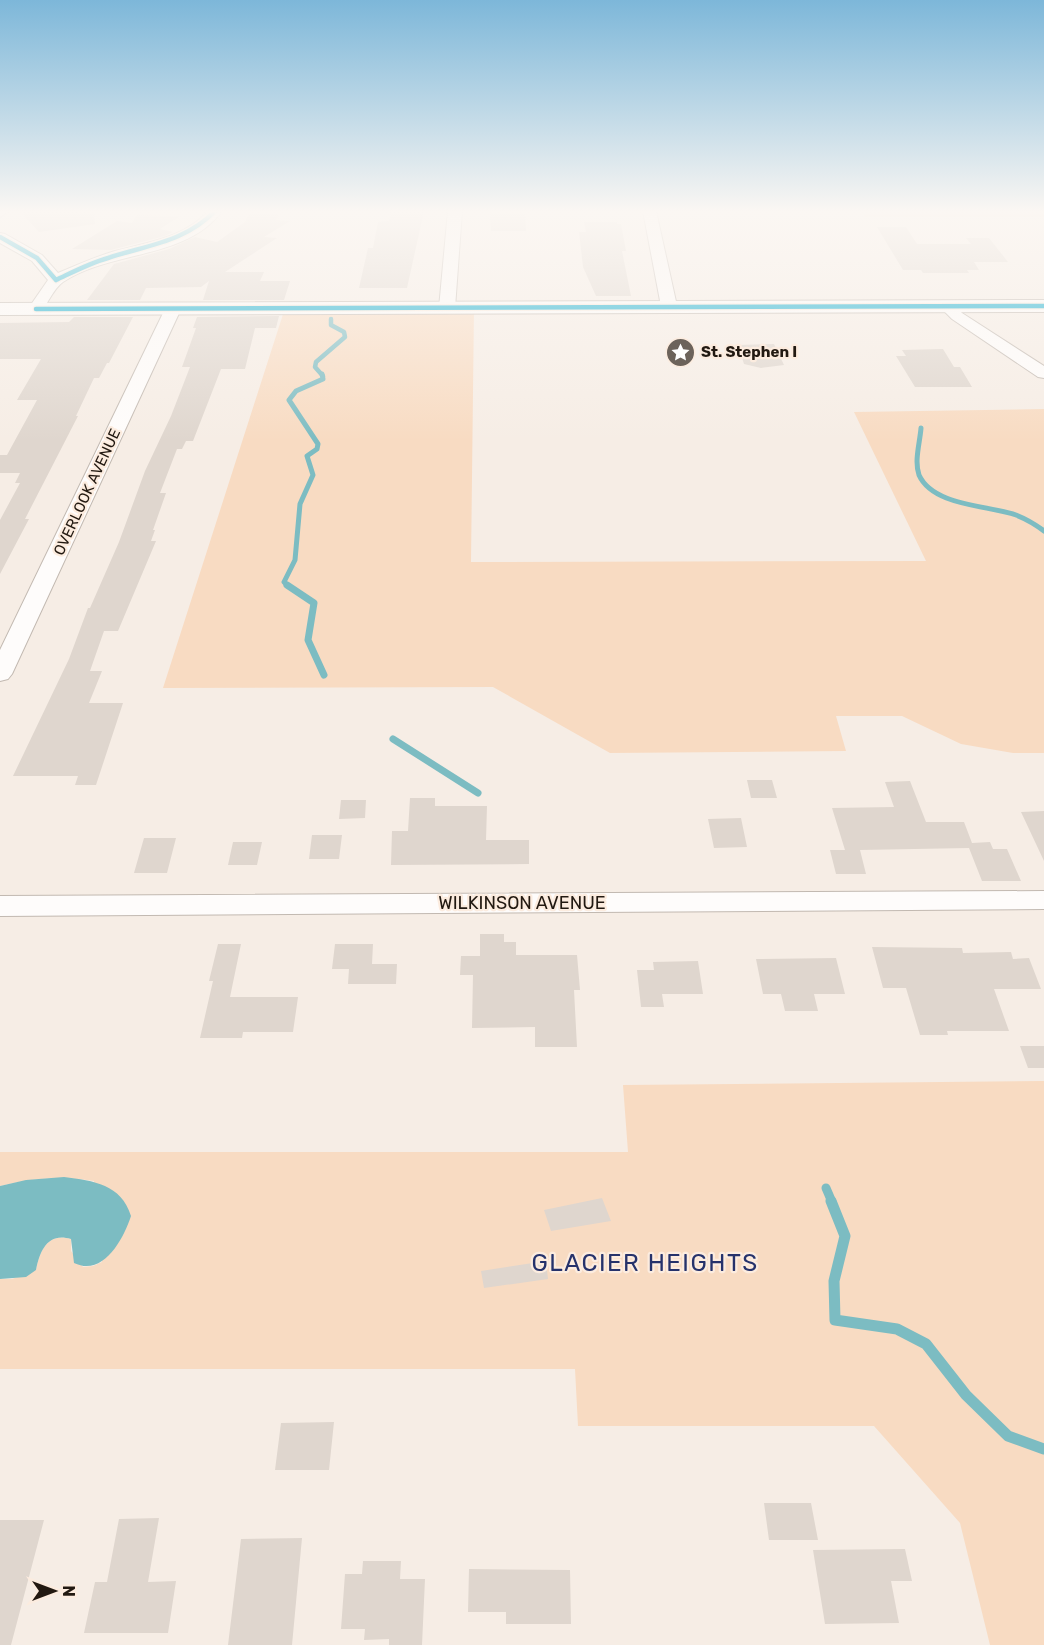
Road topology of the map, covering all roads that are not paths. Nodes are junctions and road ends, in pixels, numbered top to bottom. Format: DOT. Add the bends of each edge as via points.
graph roads {
  1 [pos="51,288"];
  2 [pos="449,288"];
  3 [pos="665,288"];
  4 [pos="669,306"];
  5 [pos="947,306"];
  6 [pos="1044,306"];
  7 [pos="447,308"];
  8 [pos="0,309"];
  9 [pos="36,309"];
  10 [pos="173,309"];
  11 [pos="1044,373"];
  12 [pos="0,674"];
  13 [pos="1044,900"];
  14 [pos="0,906"];
  1 -- 9 [label="street"];
  2 -- 7 [label="street"];
  3 -- 4 [label="street"];
  4 -- 5 [label="street"];
  4 -- 7 [label="street"];
  5 -- 6 [label="street"];
  5 -- 11 [label="street"];
  7 -- 10 [label="street"];
  8 -- 9 [label="street"];
  9 -- 10 [label="street"];
  10 -- 12 [label="street, OVERLOOK AVENUE"];
  13 -- 14 [label="street, WILKINSON AVENUE"];
}
